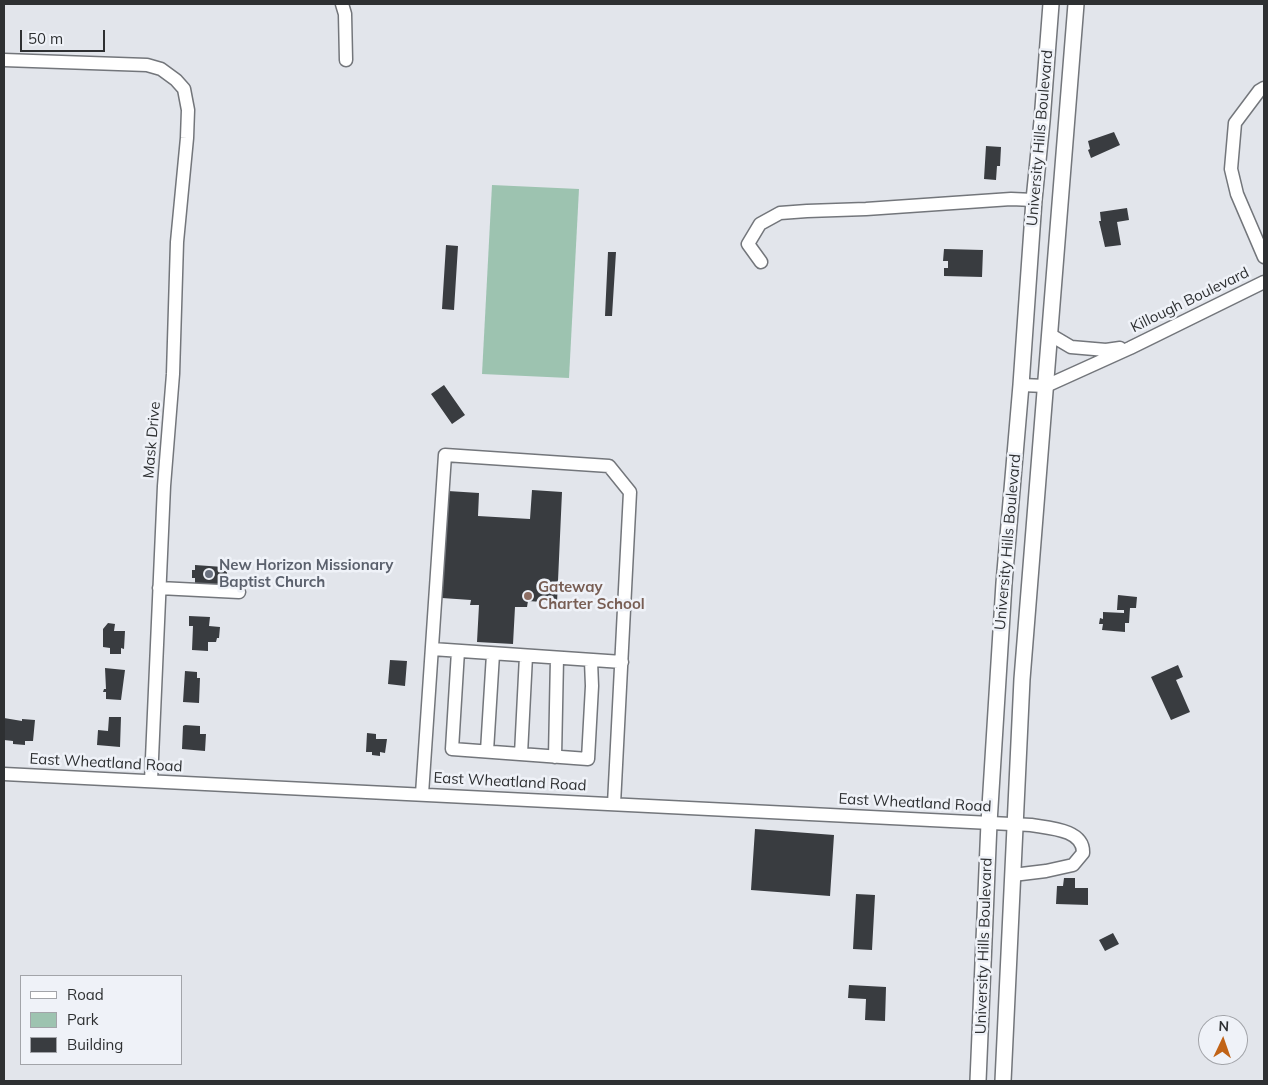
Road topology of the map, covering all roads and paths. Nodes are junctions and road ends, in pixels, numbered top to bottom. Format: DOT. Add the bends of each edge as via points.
graph roads {
  1 [pos="342,4"];
  2 [pos="1051,4"];
  3 [pos="1076,4"];
  4 [pos="4,60"];
  5 [pos="346,60"];
  6 [pos="1264,88"];
  7 [pos="1034,200"];
  8 [pos="1059,202"];
  9 [pos="1264,257"];
  10 [pos="761,262"];
  11 [pos="1264,282"];
  12 [pos="1049,334"];
  13 [pos="1130,348"];
  14 [pos="1021,385"];
  15 [pos="1046,386"];
  16 [pos="159,588"];
  17 [pos="239,592"];
  18 [pos="432,649"];
  19 [pos="458,651"];
  20 [pos="493,654"];
  21 [pos="526,656"];
  22 [pos="557,658"];
  23 [pos="591,661"];
  24 [pos="622,662"];
  25 [pos="488,752"];
  26 [pos="521,754"];
  27 [pos="555,756"];
  28 [pos="4,774"];
  29 [pos="151,782"];
  30 [pos="422,794"];
  31 [pos="614,804"];
  32 [pos="989,823"];
  33 [pos="1015,824"];
  34 [pos="1013,876"];
  35 [pos="984,949"];
  36 [pos="1009,950"];
  37 [pos="982,988"];
  38 [pos="1007,989"];
  39 [pos="978,1081"];
  40 [pos="1003,1081"];
  1 -- 5 [label="street"];
  2 -- 7 [label="main road, University Hills Boulevard"];
  3 -- 8 [label="main road, University Hills Boulevard"];
  4 -- 16 [label="street, Mask Drive" via="147,65 161,69 184,89 187,138 177,242 173,374"];
  6 -- 9 [label="street" via="1235,124 1231,169"];
  7 -- 8 [label="main road"];
  7 -- 10 [label="street" via="1011,198 780,214 760,224 748,244"];
  7 -- 14 [label="main road, University Hills Boulevard"];
  8 -- 12 [label="main road, University Hills Boulevard"];
  11 -- 13 [label="street, Killough Boulevard"];
  12 -- 13 [label="street, Killough Boulevard" via="1071,347"];
  12 -- 15 [label="main road, University Hills Boulevard"];
  13 -- 15 [label="street, Killough Boulevard"];
  14 -- 15 [label="street, Killough Boulevard"];
  14 -- 32 [label="main road, University Hills Boulevard" via="1004,583"];
  15 -- 33 [label="main road, University Hills Boulevard" via="1022,679"];
  16 -- 17 [label="street"];
  16 -- 29 [label="street, Mask Drive"];
  18 -- 19 [label="street"];
  18 -- 24 [label="street" via="445,455 454,455 609,466 630,492"];
  18 -- 30 [label="street"];
  19 -- 20 [label="street"];
  19 -- 25 [label="street" via="452,749"];
  20 -- 21 [label="street"];
  20 -- 25 [label="street"];
  21 -- 22 [label="street"];
  21 -- 26 [label="street"];
  22 -- 23 [label="street"];
  22 -- 27 [label="street"];
  23 -- 24 [label="street"];
  23 -- 27 [label="street" via="588,759"];
  24 -- 31 [label="street"];
  25 -- 26 [label="street"];
  26 -- 27 [label="street"];
  28 -- 29 [label="street, East Wheatland Road"];
  29 -- 30 [label="street, East Wheatland Road"];
  30 -- 31 [label="street, East Wheatland Road"];
  31 -- 32 [label="street, East Wheatland Road"];
  32 -- 33 [label="street, East Wheatland Road"];
  32 -- 35 [label="main road, University Hills Boulevard"];
  33 -- 34 [label="main road, University Hills Boulevard"];
  33 -- 34 [label="street, East Wheatland Road" via="1062,831 1077,837 1082,843 1083,853 1073,865"];
  34 -- 36 [label="main road, University Hills Boulevard"];
  35 -- 36 [label="main road"];
  35 -- 37 [label="main road, University Hills Boulevard"];
  36 -- 38 [label="main road, University Hills Boulevard"];
  37 -- 38 [label="main road"];
  37 -- 39 [label="main road, University Hills Boulevard"];
  38 -- 40 [label="main road, University Hills Boulevard"];
}
